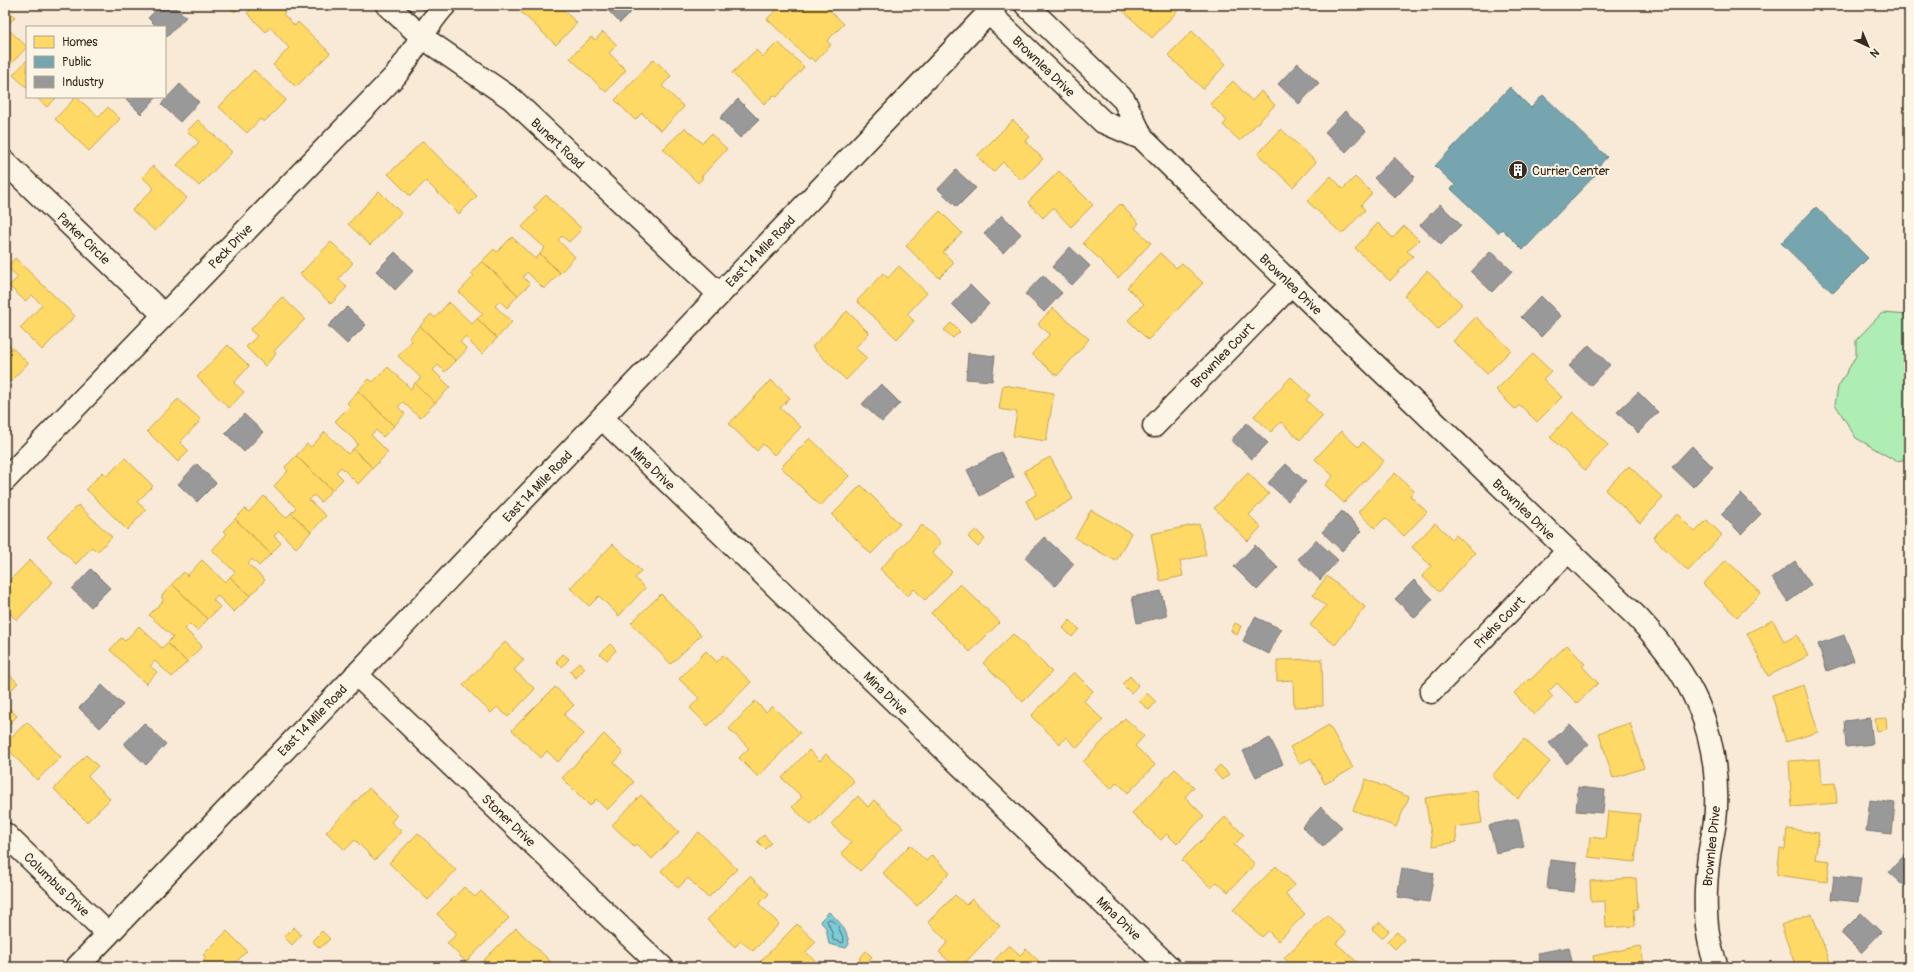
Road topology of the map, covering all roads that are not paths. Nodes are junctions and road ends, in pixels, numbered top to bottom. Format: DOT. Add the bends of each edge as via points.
graph roads {
  1 [pos="387,5"];
  2 [pos="445,5"];
  3 [pos="1026,5"];
  4 [pos="992,9"];
  5 [pos="422,37"];
  6 [pos="1143,139"];
  7 [pos="5,162"];
  8 [pos="1291,284"];
  9 [pos="719,294"];
  10 [pos="164,315"];
  11 [pos="602,418"];
  12 [pos="1154,426"];
  13 [pos="5,480"];
  14 [pos="1568,551"];
  15 [pos="356,674"];
  16 [pos="1430,692"];
  17 [pos="5,834"];
  18 [pos="108,934"];
  19 [pos="77,967"];
  20 [pos="662,967"];
  21 [pos="1170,967"];
  22 [pos="1717,967"];
  1 -- 5 [label="street, Bunert Road"];
  2 -- 5 [label="street, Peck Drive" via="435,15"];
  3 -- 6 [label="street, Brownlea Drive" via="1124,100"];
  4 -- 6 [label="street, Brownlea Drive" via="1103,122"];
  4 -- 9 [label="street, East 14 Mile Road"];
  5 -- 9 [label="street, Bunert Road" via="512,99"];
  5 -- 10 [label="street, Peck Drive" via="396,75"];
  6 -- 8 [label="street, Brownlea Drive"];
  7 -- 10 [label="street, Parker Circle"];
  8 -- 12 [label="street, Brownlea Court"];
  8 -- 14 [label="street, Brownlea Drive"];
  9 -- 11 [label="street, East 14 Mile Road"];
  10 -- 13 [label="street, Peck Drive"];
  11 -- 15 [label="street, East 14 Mile Road"];
  11 -- 21 [label="street, Mina Drive"];
  14 -- 16 [label="street, Priehs Court"];
  14 -- 22 [label="street, Brownlea Drive" via="1659,641 1693,692 1704,717 1714,762 1716,809 1705,907 1711,953"];
  15 -- 18 [label="street, East 14 Mile Road"];
  15 -- 20 [label="street, Stoner Drive"];
  17 -- 18 [label="street, Columbus Drive"];
  18 -- 19 [label="street, East 14 Mile Road"];
}
